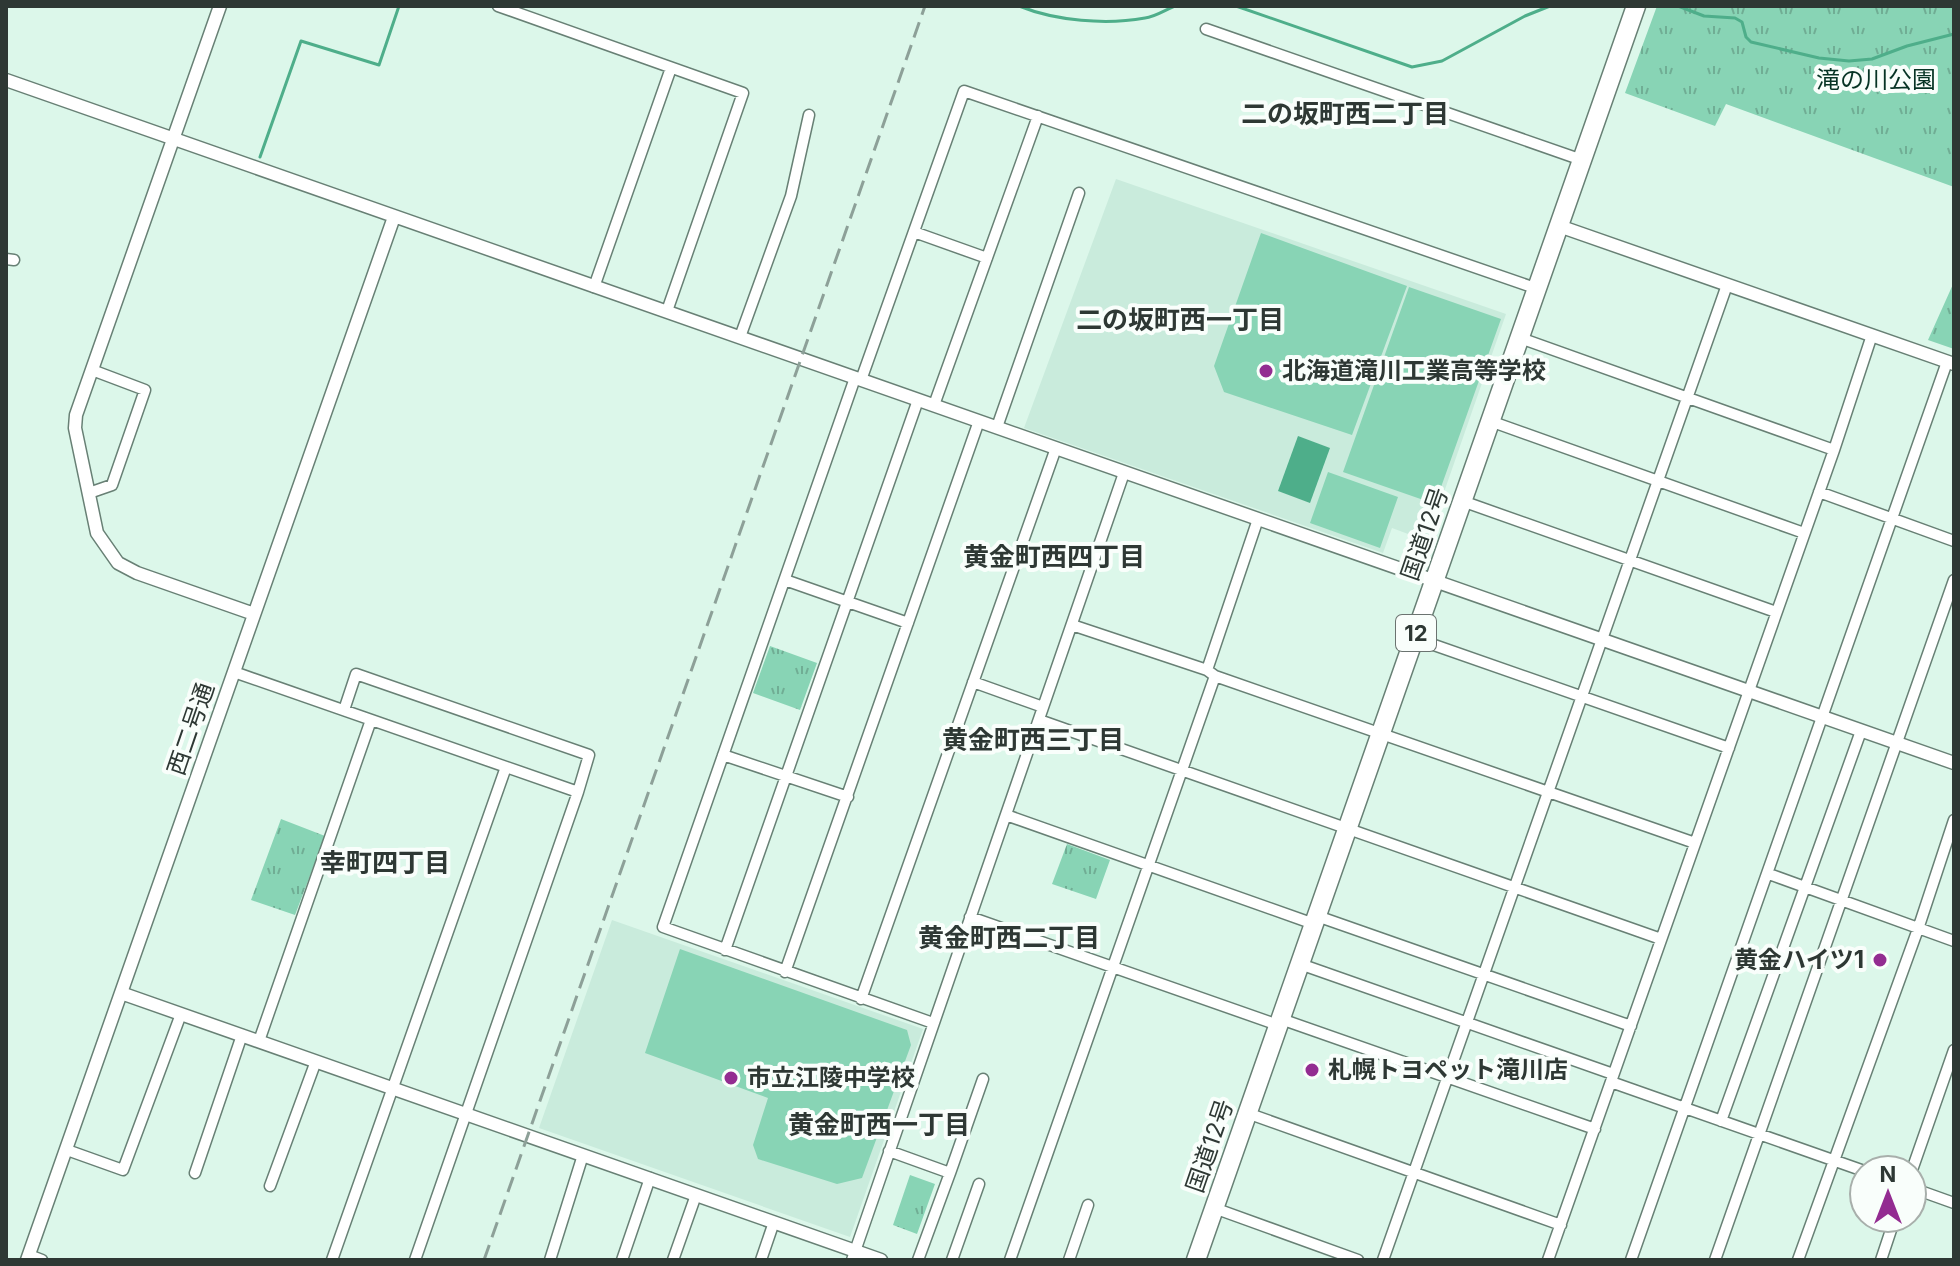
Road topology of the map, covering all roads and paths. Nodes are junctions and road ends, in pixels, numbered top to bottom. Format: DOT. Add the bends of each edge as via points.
graph roads {
  1 [pos="220,6"];
  2 [pos="498,6"];
  3 [pos="1636,6"];
  4 [pos="1206,29"];
  5 [pos="671,68"];
  6 [pos="6,80"];
  7 [pos="809,115"];
  8 [pos="1038,116"];
  9 [pos="174,139"];
  10 [pos="1582,160"];
  11 [pos="1079,193"];
  12 [pos="394,217"];
  13 [pos="1559,226"];
  14 [pos="914,232"];
  15 [pos="987,258"];
  16 [pos="1727,285"];
  17 [pos="594,287"];
  18 [pos="1538,289"];
  19 [pos="667,311"];
  20 [pos="1872,335"];
  21 [pos="740,337"];
  22 [pos="1520,338"];
  23 [pos="1951,363"];
  24 [pos="92,370"];
  25 [pos="858,379"];
  26 [pos="1688,399"];
  27 [pos="918,400"];
  28 [pos="934,405"];
  29 [pos="979,421"];
  30 [pos="1490,421"];
  31 [pos="997,427"];
  32 [pos="1056,448"];
  33 [pos="1834,450"];
  34 [pos="1124,473"];
  35 [pos="1658,480"];
  36 [pos="1819,492"];
  37 [pos="89,493"];
  38 [pos="1462,501"];
  39 [pos="1258,519"];
  40 [pos="1891,519"];
  41 [pos="1804,533"];
  42 [pos="1954,541"];
  43 [pos="1631,559"];
  44 [pos="785,580"];
  45 [pos="1954,580"];
  46 [pos="1434,582"];
  47 [pos="847,601"];
  48 [pos="1776,612"];
  49 [pos="254,614"];
  50 [pos="908,623"];
  51 [pos="1072,625"];
  52 [pos="1414,638"];
  53 [pos="1601,640"];
  54 [pos="234,672"];
  55 [pos="1211,673"];
  56 [pos="973,682"];
  57 [pos="1748,691"];
  58 [pos="1581,697"];
  59 [pos="1043,707"];
  60 [pos="344,710"];
  61 [pos="1822,718"];
  62 [pos="371,720"];
  63 [pos="1039,720"];
  64 [pos="1861,731"];
  65 [pos="1380,734"];
  66 [pos="1895,744"];
  67 [pos="1729,748"];
  68 [pos="723,755"];
  69 [pos="1954,763"];
  70 [pos="506,767"];
  71 [pos="1182,770"];
  72 [pos="786,776"];
  73 [pos="578,792"];
  74 [pos="1548,792"];
  75 [pos="848,797"];
  76 [pos="1006,815"];
  77 [pos="1954,820"];
  78 [pos="1347,828"];
  79 [pos="1695,843"];
  80 [pos="1149,865"];
  81 [pos="1769,874"];
  82 [pos="1516,887"];
  83 [pos="1805,888"];
  84 [pos="1840,901"];
  85 [pos="970,917"];
  86 [pos="1315,920"];
  87 [pos="1918,929"];
  88 [pos="1661,939"];
  89 [pos="1954,941"];
  90 [pos="725,950"];
  91 [pos="1300,964"];
  92 [pos="1113,968"];
  93 [pos="785,972"];
  94 [pos="1484,975"];
  95 [pos="121,993"];
  96 [pos="861,999"];
  97 [pos="181,1014"];
  98 [pos="1279,1022"];
  99 [pos="933,1023"];
  100 [pos="1466,1024"];
  101 [pos="1631,1026"];
  102 [pos="242,1035"];
  103 [pos="259,1041"];
  104 [pos="1954,1050"];
  105 [pos="316,1061"];
  106 [pos="1447,1077"];
  107 [pos="1612,1078"];
  108 [pos="983,1079"];
  109 [pos="392,1087"];
  110 [pos="1685,1108"];
  111 [pos="466,1113"];
  112 [pos="1247,1113"];
  113 [pos="1721,1121"];
  114 [pos="1595,1129"];
  115 [pos="1759,1134"];
  116 [pos="67,1150"];
  117 [pos="889,1151"];
  118 [pos="1918,1154"];
  119 [pos="583,1155"];
  120 [pos="1834,1160"];
  121 [pos="1848,1165"];
  122 [pos="195,1173"];
  123 [pos="950,1173"];
  124 [pos="1414,1173"];
  125 [pos="650,1178"];
  126 [pos="979,1184"];
  127 [pos="270,1186"];
  128 [pos="1928,1194"];
  129 [pos="696,1195"];
  130 [pos="1954,1203"];
  131 [pos="1088,1205"];
  132 [pos="1214,1208"];
  133 [pos="774,1222"];
  134 [pos="1561,1225"];
  135 [pos="1890,1234"];
  136 [pos="853,1255"];
  137 [pos="33,1258"];
  138 [pos="332,1260"];
  139 [pos="415,1260"];
  140 [pos="550,1260"];
  141 [pos="622,1260"];
  142 [pos="673,1260"];
  143 [pos="761,1260"];
  144 [pos="881,1260"];
  145 [pos="918,1260"];
  146 [pos="952,1260"];
  147 [pos="1010,1260"];
  148 [pos="1069,1260"];
  149 [pos="1196,1260"];
  150 [pos="1358,1260"];
  151 [pos="1383,1260"];
  152 [pos="1548,1260"];
  153 [pos="1631,1260"];
  154 [pos="1715,1260"];
  155 [pos="1798,1260"];
  156 [pos="1881,1260"];
  1 -- 9 [label="street"];
  2 -- 5 [label="street"];
  3 -- 10 [label="highway, 国道12号 / 12"];
  4 -- 10 [label="street"];
  5 -- 17 [label="street"];
  5 -- 19 [label="street" via="743,93"];
  6 -- 9 [label="street"];
  7 -- 21 [label="street" via="791,196"];
  8 -- 14 [label="street" via="964,91"];
  8 -- 15 [label="street"];
  8 -- 18 [label="street"];
  9 -- 12 [label="street"];
  9 -- 24 [label="street"];
  10 -- 13 [label="highway, 国道12号 / 12"];
  11 -- 31 [label="street"];
  12 -- 17 [label="street"];
  12 -- 49 [label="street, 西二号通"];
  13 -- 16 [label="street"];
  13 -- 18 [label="highway, 国道12号 / 12"];
  14 -- 15 [label="street"];
  14 -- 25 [label="street"];
  15 -- 28 [label="street"];
  16 -- 20 [label="street"];
  16 -- 26 [label="street"];
  17 -- 19 [label="street"];
  18 -- 22 [label="highway, 国道12号 / 12"];
  19 -- 21 [label="street"];
  20 -- 23 [label="street"];
  20 -- 33 [label="street"];
  21 -- 25 [label="street"];
  22 -- 26 [label="street"];
  22 -- 30 [label="highway, 国道12号 / 12"];
  23 -- 40 [label="street"];
  24 -- 37 [label="street" via="75,428"];
  24 -- 37 [label="street" via="145,390 112,485"];
  25 -- 27 [label="street"];
  25 -- 44 [label="street"];
  26 -- 33 [label="street"];
  26 -- 35 [label="street"];
  27 -- 28 [label="street"];
  27 -- 47 [label="street"];
  28 -- 29 [label="street"];
  29 -- 31 [label="street"];
  29 -- 50 [label="street"];
  30 -- 35 [label="street"];
  30 -- 38 [label="highway, 国道12号 / 12"];
  31 -- 32 [label="street"];
  32 -- 34 [label="street"];
  32 -- 56 [label="street"];
  33 -- 36 [label="street"];
  34 -- 39 [label="street"];
  34 -- 51 [label="street"];
  35 -- 41 [label="street"];
  35 -- 43 [label="street"];
  36 -- 40 [label="street"];
  36 -- 41 [label="street"];
  37 -- 49 [label="street" via="97,533 118,563"];
  38 -- 43 [label="street"];
  38 -- 46 [label="highway, 国道12号 / 12"];
  39 -- 46 [label="street"];
  39 -- 55 [label="street"];
  40 -- 42 [label="street"];
  40 -- 61 [label="street"];
  41 -- 48 [label="street"];
  43 -- 48 [label="street"];
  43 -- 53 [label="street"];
  44 -- 47 [label="street"];
  44 -- 68 [label="street"];
  45 -- 66 [label="street"];
  46 -- 52 [label="highway, 国道12号 / 12"];
  46 -- 53 [label="street"];
  47 -- 50 [label="street"];
  47 -- 72 [label="street"];
  48 -- 57 [label="street"];
  49 -- 54 [label="street, 西二号通"];
  50 -- 75 [label="street"];
  51 -- 55 [label="street"];
  51 -- 59 [label="street"];
  52 -- 58 [label="street"];
  52 -- 65 [label="highway, 国道12号 / 12"];
  53 -- 57 [label="street"];
  53 -- 58 [label="street"];
  54 -- 60 [label="street"];
  54 -- 95 [label="street, 西二号通"];
  55 -- 65 [label="street"];
  55 -- 71 [label="street"];
  56 -- 59 [label="street"];
  56 -- 96 [label="street"];
  57 -- 61 [label="street"];
  57 -- 67 [label="street"];
  58 -- 67 [label="street"];
  58 -- 74 [label="street"];
  59 -- 63 [label="street"];
  60 -- 62 [label="street"];
  60 -- 73 [label="street" via="356,674 589,755"];
  61 -- 64 [label="street"];
  61 -- 81 [label="street"];
  62 -- 70 [label="street"];
  62 -- 103 [label="street"];
  63 -- 71 [label="street"];
  63 -- 76 [label="street"];
  64 -- 66 [label="street"];
  64 -- 83 [label="street"];
  65 -- 74 [label="street"];
  65 -- 78 [label="highway, 国道12号 / 12"];
  66 -- 69 [label="street"];
  66 -- 84 [label="street"];
  67 -- 79 [label="street"];
  68 -- 72 [label="street"];
  68 -- 90 [label="street" via="663,927"];
  70 -- 73 [label="street"];
  70 -- 109 [label="street"];
  71 -- 78 [label="street"];
  71 -- 80 [label="street"];
  72 -- 75 [label="street"];
  72 -- 90 [label="street"];
  73 -- 111 [label="street"];
  74 -- 79 [label="street"];
  74 -- 82 [label="street"];
  75 -- 93 [label="street"];
  76 -- 80 [label="street"];
  76 -- 85 [label="street"];
  77 -- 87 [label="street"];
  78 -- 82 [label="street"];
  78 -- 86 [label="highway, 国道12号 / 12"];
  79 -- 88 [label="street"];
  80 -- 86 [label="street"];
  80 -- 92 [label="street"];
  81 -- 83 [label="street"];
  81 -- 110 [label="street"];
  82 -- 88 [label="street"];
  82 -- 94 [label="street"];
  83 -- 84 [label="street"];
  83 -- 113 [label="street"];
  84 -- 87 [label="street"];
  84 -- 115 [label="street"];
  85 -- 92 [label="street"];
  85 -- 99 [label="street"];
  86 -- 91 [label="highway, 国道12号 / 12"];
  86 -- 94 [label="street"];
  87 -- 89 [label="street"];
  87 -- 120 [label="street"];
  88 -- 101 [label="street"];
  90 -- 93 [label="street"];
  91 -- 98 [label="highway, 国道12号 / 12"];
  91 -- 100 [label="street"];
  92 -- 98 [label="street"];
  92 -- 147 [label="street"];
  93 -- 96 [label="street"];
  94 -- 100 [label="street"];
  94 -- 101 [label="street"];
  95 -- 97 [label="street"];
  95 -- 116 [label="street, 西二号通"];
  96 -- 99 [label="street"];
  97 -- 102 [label="street"];
  97 -- 116 [label="street" via="123,1170"];
  98 -- 106 [label="street"];
  98 -- 112 [label="highway, 国道12号 / 12"];
  99 -- 117 [label="street"];
  100 -- 106 [label="street"];
  100 -- 107 [label="street"];
  101 -- 107 [label="street"];
  102 -- 103 [label="street"];
  102 -- 122 [label="street"];
  103 -- 105 [label="street"];
  104 -- 118 [label="street"];
  105 -- 109 [label="street"];
  105 -- 127 [label="street"];
  106 -- 114 [label="street"];
  106 -- 124 [label="street"];
  107 -- 110 [label="street"];
  107 -- 114 [label="street"];
  108 -- 123 [label="street"];
  109 -- 111 [label="street"];
  109 -- 138 [label="street"];
  110 -- 113 [label="street"];
  110 -- 153 [label="street"];
  111 -- 119 [label="street"];
  111 -- 139 [label="street"];
  112 -- 124 [label="street"];
  112 -- 132 [label="highway, 国道12号 / 12"];
  113 -- 115 [label="street"];
  114 -- 134 [label="street"];
  115 -- 120 [label="street"];
  115 -- 154 [label="street"];
  116 -- 137 [label="street, 西二号通"];
  117 -- 123 [label="street"];
  117 -- 136 [label="street"];
  119 -- 125 [label="street"];
  119 -- 140 [label="street"];
  120 -- 121 [label="street"];
  120 -- 155 [label="street"];
  123 -- 145 [label="street"];
  124 -- 134 [label="street"];
  124 -- 151 [label="street"];
  125 -- 129 [label="street"];
  125 -- 141 [label="street"];
  126 -- 146 [label="street"];
  128 -- 130 [label="street"];
  129 -- 133 [label="street"];
  129 -- 142 [label="street"];
  131 -- 148 [label="street"];
  132 -- 149 [label="highway, 国道12号 / 12"];
  132 -- 150 [label="street"];
  133 -- 136 [label="street"];
  133 -- 143 [label="street"];
  134 -- 152 [label="street"];
  135 -- 156 [label="street"];
  136 -- 144 [label="street"];
}
